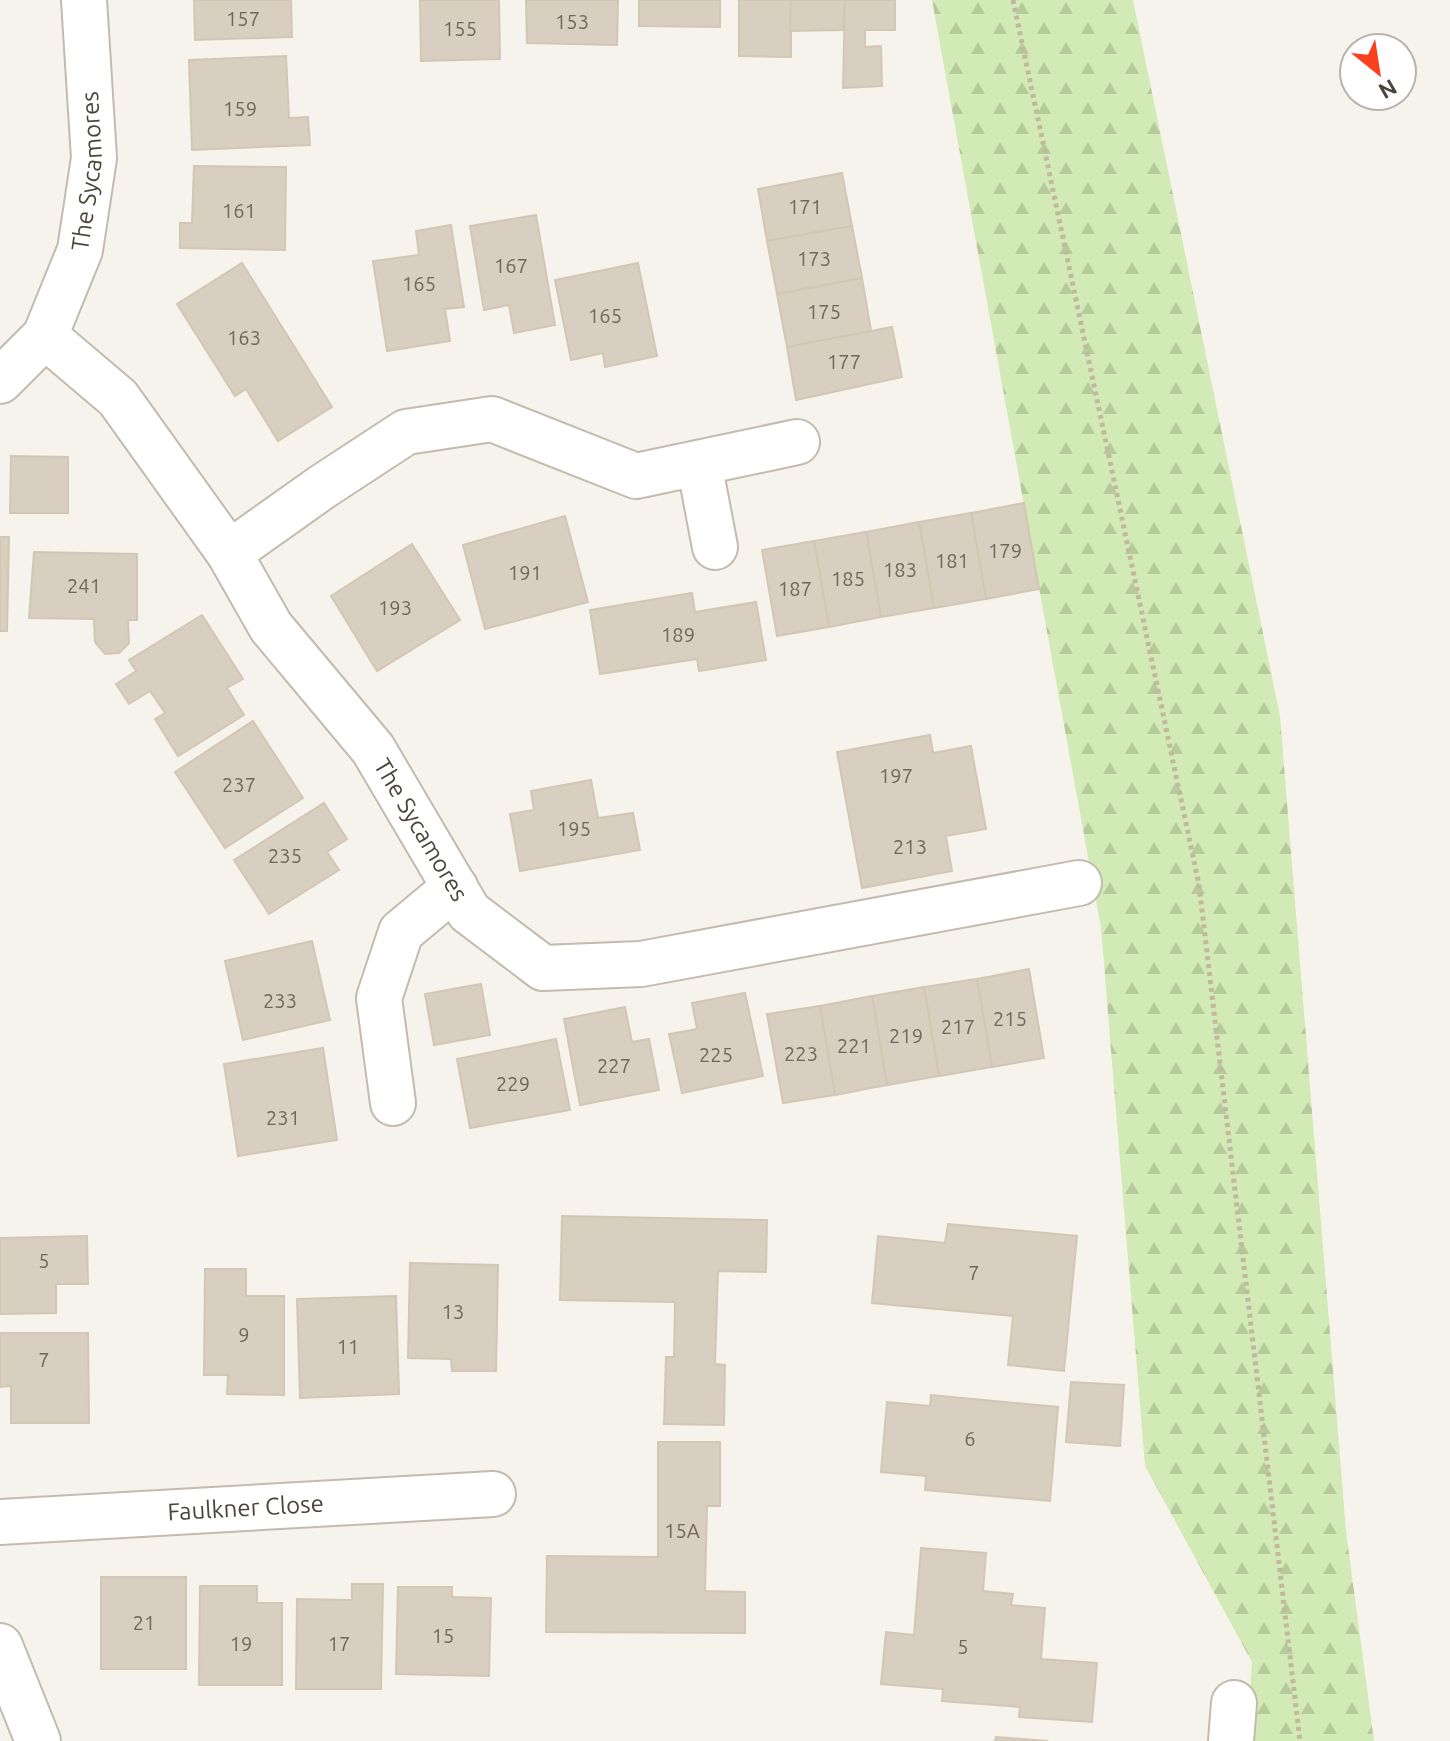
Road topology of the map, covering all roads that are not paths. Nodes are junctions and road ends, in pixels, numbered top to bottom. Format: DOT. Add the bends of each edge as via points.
graph roads {
  1 [pos="84,0"];
  2 [pos="45,336"];
  3 [pos="0,381"];
  4 [pos="797,442"];
  5 [pos="699,463"];
  6 [pos="715,547"];
  7 [pos="229,553"];
  8 [pos="1079,883"];
  9 [pos="455,887"];
  10 [pos="393,1103"];
  11 [pos="493,1494"];
  12 [pos="0,1522"];
  13 [pos="0,1646"];
  14 [pos="38,1741"];
  1 -- 2 [label="street, The Sycamores" via="94,158 80,250"];
  2 -- 3 [label="street, The Sycamores"];
  2 -- 7 [label="street, The Sycamores" via="118,398"];
  4 -- 5 [label="street"];
  5 -- 6 [label="street"];
  5 -- 7 [label="street" via="636,476 492,419 406,432"];
  7 -- 9 [label="street, The Sycamores" via="271,627 373,749"];
  8 -- 9 [label="street, The Sycamores" via="641,964 543,968 469,912"];
  9 -- 10 [label="street" via="401,932 379,998"];
  11 -- 12 [label="street, Faulkner Close"];
  13 -- 14 [label="street"];
}
